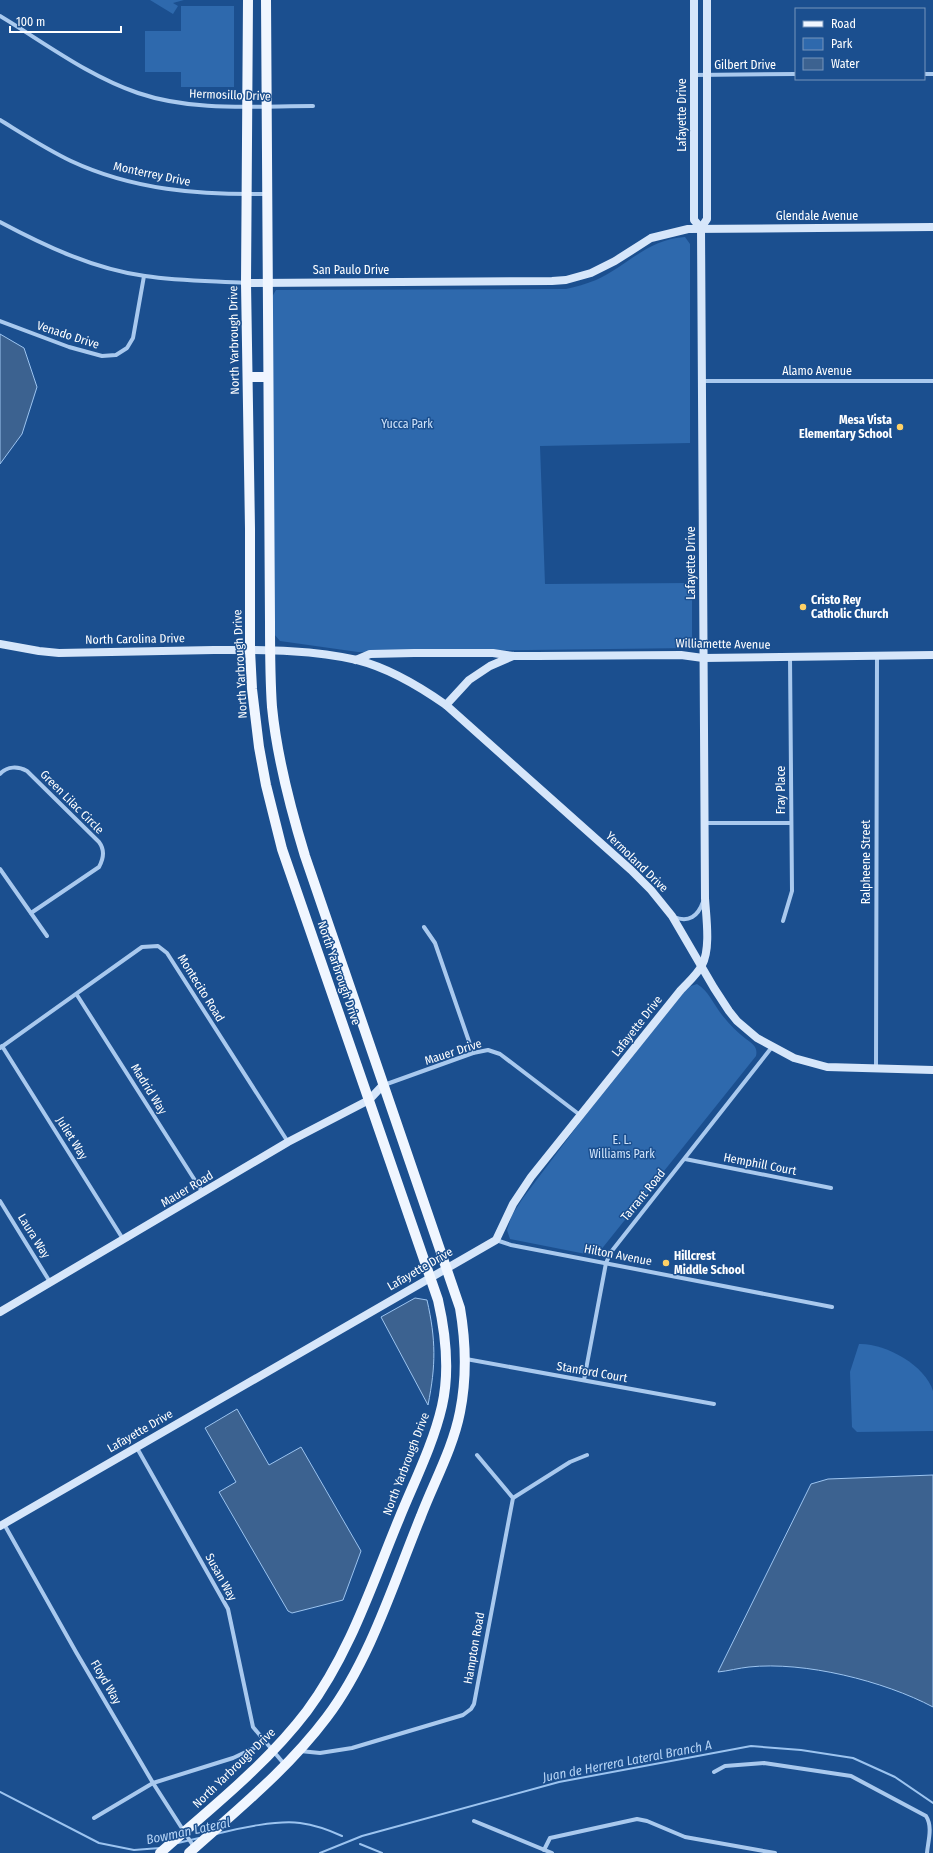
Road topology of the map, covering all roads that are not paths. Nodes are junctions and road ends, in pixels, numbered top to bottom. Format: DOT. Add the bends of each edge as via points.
graph roads {
  1 [pos="248,0"];
  2 [pos="266,0"];
  3 [pos="694,0"];
  4 [pos="707,0"];
  5 [pos="0,16"];
  6 [pos="795,74"];
  7 [pos="694,75"];
  8 [pos="707,75"];
  9 [pos="266,106"];
  10 [pos="313,106"];
  11 [pos="248,107"];
  12 [pos="0,120"];
  13 [pos="247,194"];
  14 [pos="266,194"];
  15 [pos="0,222"];
  16 [pos="933,227"];
  17 [pos="701,228"];
  18 [pos="144,276"];
  19 [pos="246,283"];
  20 [pos="268,283"];
  21 [pos="0,321"];
  22 [pos="248,377"];
  23 [pos="268,377"];
  24 [pos="702,381"];
  25 [pos="933,381"];
  26 [pos="0,644"];
  27 [pos="250,650"];
  28 [pos="270,651"];
  29 [pos="933,655"];
  30 [pos="513,656"];
  31 [pos="877,656"];
  32 [pos="790,657"];
  33 [pos="703,658"];
  34 [pos="356,660"];
  35 [pos="446,705"];
  36 [pos="0,774"];
  37 [pos="284,776"];
  38 [pos="265,780"];
  39 [pos="704,823"];
  40 [pos="791,823"];
  41 [pos="0,869"];
  42 [pos="705,898"];
  43 [pos="31,913"];
  44 [pos="672,916"];
  45 [pos="783,921"];
  46 [pos="424,927"];
  47 [pos="47,936"];
  48 [pos="702,966"];
  49 [pos="77,995"];
  50 [pos="1,1047"];
  51 [pos="772,1047"];
  52 [pos="473,1053"];
  53 [pos="876,1068"];
  54 [pos="933,1070"];
  55 [pos="384,1085"];
  56 [pos="369,1100"];
  57 [pos="580,1115"];
  58 [pos="288,1142"];
  59 [pos="685,1158"];
  60 [pos="831,1188"];
  61 [pos="203,1193"];
  62 [pos="0,1201"];
  63 [pos="124,1240"];
  64 [pos="496,1240"];
  65 [pos="606,1263"];
  66 [pos="447,1266"];
  67 [pos="430,1277"];
  68 [pos="51,1283"];
  69 [pos="832,1307"];
  70 [pos="0,1312"];
  71 [pos="466,1359"];
  72 [pos="584,1380"];
  73 [pos="714,1404"];
  74 [pos="137,1448"];
  75 [pos="477,1455"];
  76 [pos="587,1455"];
  77 [pos="513,1498"];
  78 [pos="2,1524"];
  79 [pos="265,1744"];
  80 [pos="299,1751"];
  81 [pos="273,1752"];
  82 [pos="285,1765"];
  83 [pos="714,1772"];
  84 [pos="153,1783"];
  85 [pos="94,1818"];
  86 [pos="474,1821"];
  87 [pos="184,1832"];
  88 [pos="195,1847"];
  89 [pos="544,1850"];
  90 [pos="160,1853"];
  91 [pos="552,1853"];
  92 [pos="775,1853"];
  93 [pos="927,1853"];
  1 -- 11 [label="main road, North Yarbrough Drive"];
  2 -- 9 [label="main road, North Yarbrough Drive"];
  3 -- 7 [label="street, Lafayette Drive"];
  4 -- 8 [label="street, Lafayette Drive"];
  5 -- 11 [label="street, Hermosillo Drive" via="92,72 138,93 184,104"];
  6 -- 8 [label="street, Gilbert Drive"];
  7 -- 8 [label="street, Gilbert Drive"];
  7 -- 17 [label="street, Lafayette Drive" via="694,220"];
  8 -- 17 [label="street, Lafayette Drive" via="707,219"];
  9 -- 10 [label="street, Hermosillo Drive"];
  9 -- 11 [label="street, Hermosillo Drive"];
  9 -- 14 [label="main road, North Yarbrough Drive"];
  11 -- 13 [label="main road, North Yarbrough Drive"];
  12 -- 13 [label="street, Monterrey Drive" via="59,155 104,174 143,185 183,192"];
  13 -- 14 [label="street, Monterrey Drive"];
  13 -- 19 [label="main road, North Yarbrough Drive"];
  14 -- 20 [label="main road, North Yarbrough Drive"];
  15 -- 18 [label="street, San Paulo Drive" via="54,249"];
  16 -- 17 [label="street, Glendale Avenue"];
  17 -- 20 [label="street, San Paulo Drive" via="651,238 604,267 566,280"];
  17 -- 24 [label="street, Lafayette Drive"];
  18 -- 19 [label="street, San Paulo Drive"];
  18 -- 21 [label="street, Venado Drive" via="133,338 127,348 116,355 102,356 69,347"];
  19 -- 20 [label="street, San Paulo Drive"];
  19 -- 22 [label="main road, North Yarbrough Drive"];
  20 -- 23 [label="main road, North Yarbrough Drive"];
  22 -- 23 [label="main road"];
  22 -- 27 [label="main road, North Yarbrough Drive"];
  23 -- 28 [label="main road, North Yarbrough Drive"];
  24 -- 25 [label="street, Alamo Avenue"];
  24 -- 33 [label="street, Lafayette Drive"];
  26 -- 27 [label="street, North Carolina Drive" via="59,652"];
  27 -- 28 [label="street, North Carolina Drive"];
  27 -- 38 [label="main road, North Yarbrough Drive" via="255,718"];
  28 -- 34 [label="street, Williamette Avenue" via="299,651"];
  28 -- 37 [label="main road, North Yarbrough Drive" via="272,708"];
  29 -- 31 [label="street, Williamette Avenue"];
  30 -- 33 [label="street, Williamette Avenue" via="682,655"];
  30 -- 34 [label="street, Williamette Avenue" via="493,653 370,654"];
  30 -- 35 [label="street, Williamette Avenue" via="474,677"];
  31 -- 32 [label="street, Williamette Avenue"];
  31 -- 53 [label="street, Ralpheene Street"];
  32 -- 33 [label="street, Williamette Avenue"];
  32 -- 40 [label="street, Fray Place"];
  33 -- 39 [label="street, Lafayette Drive"];
  34 -- 35 [label="street, Yermoland Drive" via="402,678"];
  35 -- 44 [label="street, Yermoland Drive" via="631,870"];
  36 -- 43 [label="street, Green Lilac Circle" via="17,767 27,771 88,831 103,850 99,867"];
  37 -- 38 [label="main road"];
  37 -- 55 [label="main road, North Yarbrough Drive" via="305,856"];
  38 -- 56 [label="main road, North Yarbrough Drive" via="282,849"];
  39 -- 40 [label="street"];
  39 -- 42 [label="street, Lafayette Drive"];
  40 -- 45 [label="street, Fray Place" via="792,891"];
  41 -- 43 [label="street"];
  42 -- 44 [label="street, Lafayette Drive" via="699,913 692,918 680,919"];
  42 -- 48 [label="street, Lafayette Drive" via="706,954"];
  43 -- 47 [label="street"];
  44 -- 48 [label="street, Yermoland Drive"];
  46 -- 52 [label="street" via="435,943"];
  48 -- 51 [label="street, Yermoland Drive" via="722,1001 737,1020 757,1038"];
  48 -- 57 [label="street, Lafayette Drive"];
  49 -- 50 [label="street, Montecito Road"];
  49 -- 58 [label="street, Montecito Road" via="142,947 154,945 163,948"];
  49 -- 61 [label="street, Madrid Way"];
  50 -- 63 [label="street, Juliet Way"];
  51 -- 53 [label="street, Yermoland Drive" via="794,1058 827,1067"];
  51 -- 59 [label="street, Tarrant Road"];
  52 -- 55 [label="street, Mauer Drive"];
  52 -- 57 [label="street, Mauer Drive" via="488,1050 500,1054"];
  53 -- 54 [label="street, Yermoland Drive"];
  55 -- 56 [label="street, Mauer Road"];
  55 -- 66 [label="main road, North Yarbrough Drive"];
  56 -- 58 [label="street, Mauer Road"];
  56 -- 67 [label="main road, North Yarbrough Drive"];
  57 -- 64 [label="street, Lafayette Drive" via="531,1177 513,1204"];
  58 -- 61 [label="street, Mauer Road"];
  59 -- 60 [label="street, Hemphill Court"];
  59 -- 65 [label="street, Tarrant Road" via="611,1252"];
  61 -- 63 [label="street, Mauer Road"];
  62 -- 68 [label="street, Laura Way"];
  63 -- 68 [label="street, Mauer Road"];
  64 -- 65 [label="street, Hilton Avenue"];
  64 -- 66 [label="street, Lafayette Drive"];
  65 -- 69 [label="street, Hilton Avenue"];
  65 -- 72 [label="street, Tarrant Road"];
  66 -- 67 [label="street, Lafayette Drive"];
  66 -- 71 [label="main road, North Yarbrough Drive" via="460,1308"];
  67 -- 74 [label="street, Lafayette Drive"];
  67 -- 81 [label="main road, North Yarbrough Drive" via="444,1326 446,1353 442,1406 434,1432 356,1626 340,1658 307,1710"];
  68 -- 70 [label="street, Mauer Road"];
  71 -- 72 [label="street, Stanford Court"];
  71 -- 80 [label="main road, North Yarbrough Drive" via="463,1397 454,1434 377,1625 356,1670 327,1716"];
  72 -- 73 [label="street, Stanford Court"];
  74 -- 78 [label="street, Lafayette Drive"];
  74 -- 79 [label="street, Susan Way" via="228,1609 253,1727"];
  75 -- 77 [label="street"];
  76 -- 77 [label="street" via="570,1462"];
  77 -- 80 [label="street, Hampton Road" via="471,1709 458,1717 366,1745 320,1753"];
  78 -- 84 [label="street, Floyd Way"];
  79 -- 81 [label="street, Susan Way"];
  79 -- 84 [label="street" via="233,1758"];
  80 -- 82 [label="main road, North Yarbrough Drive"];
  81 -- 82 [label="street, Susan Way"];
  81 -- 87 [label="main road, North Yarbrough Drive"];
  82 -- 88 [label="main road, North Yarbrough Drive"];
  83 -- 93 [label="street" via="725,1766 764,1763 851,1776 926,1816 930,1828"];
  84 -- 85 [label="street"];
  84 -- 87 [label="street, Floyd Way"];
  86 -- 89 [label="street"];
  87 -- 88 [label="street, Floyd Way"];
  87 -- 90 [label="main road, North Yarbrough Drive"];
  89 -- 91 [label="street"];
  89 -- 92 [label="street" via="550,1838 637,1819 685,1837"];
}
